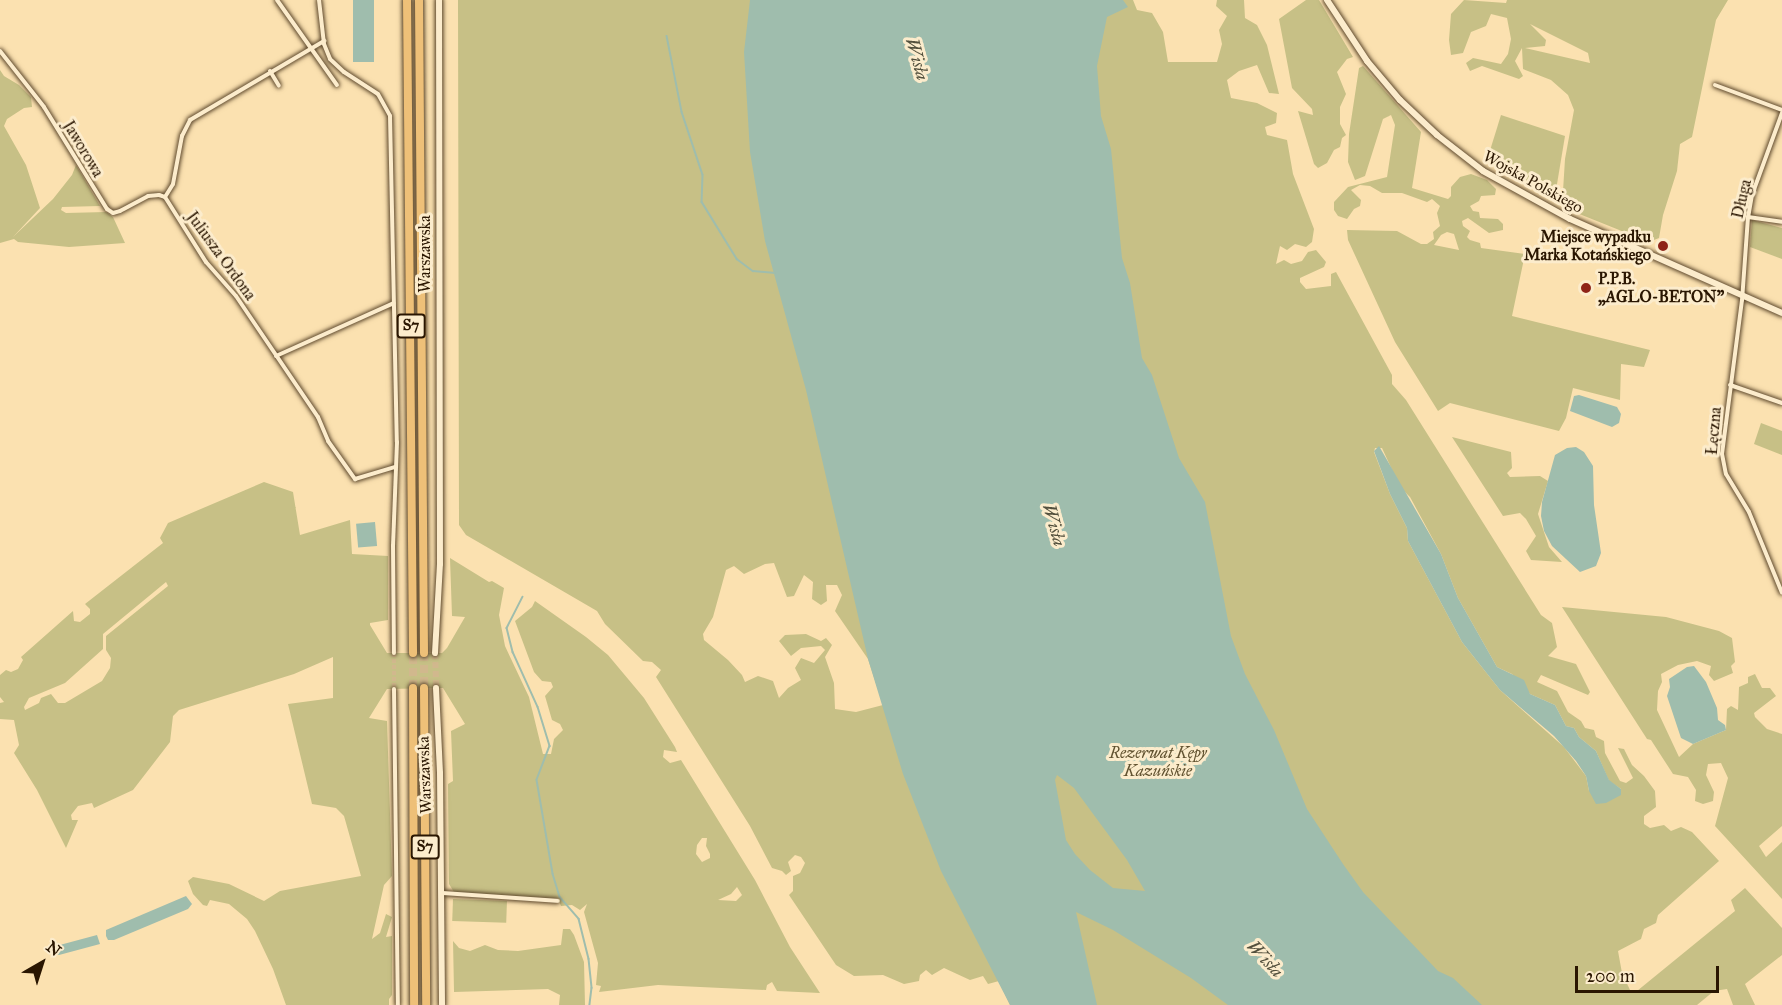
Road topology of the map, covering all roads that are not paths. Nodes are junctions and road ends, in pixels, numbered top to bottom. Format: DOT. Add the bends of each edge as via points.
graph roads {
  1 [pos="277,0"];
  2 [pos="319,0"];
  3 [pos="407,0"];
  4 [pos="419,0"];
  5 [pos="439,0"];
  6 [pos="1327,0"];
  7 [pos="324,41"];
  8 [pos="311,47"];
  9 [pos="0,51"];
  10 [pos="270,71"];
  11 [pos="337,85"];
  12 [pos="1715,85"];
  13 [pos="279,86"];
  14 [pos="1782,111"];
  15 [pos="165,197"];
  16 [pos="1748,217"];
  17 [pos="1782,222"];
  18 [pos="1741,295"];
  19 [pos="394,303"];
  20 [pos="1782,313"];
  21 [pos="276,356"];
  22 [pos="1730,385"];
  23 [pos="1782,403"];
  24 [pos="395,467"];
  25 [pos="1782,593"];
  26 [pos="394,653"];
  27 [pos="413,653"];
  28 [pos="424,653"];
  29 [pos="435,653"];
  30 [pos="413,688"];
  31 [pos="424,688"];
  32 [pos="436,688"];
  33 [pos="394,689"];
  34 [pos="441,892"];
  35 [pos="558,901"];
  36 [pos="398,1005"];
  37 [pos="414,1005"];
  38 [pos="426,1005"];
  39 [pos="442,1005"];
  1 -- 8 [label="street"];
  2 -- 7 [label="street"];
  3 -- 27 [label="highway, S7"];
  4 -- 28 [label="highway, S7"];
  5 -- 29 [label="street, Warszawska" via="440,564"];
  6 -- 18 [label="street, Wojska Polskiego" via="1367,61 1400,100 1483,171 1570,219"];
  7 -- 8 [label="street"];
  7 -- 19 [label="street" via="334,65 378,94 390,116"];
  8 -- 10 [label="street"];
  8 -- 11 [label="street"];
  9 -- 15 [label="street, Jaworowa" via="44,107 107,209 112,213 153,195"];
  10 -- 13 [label="street"];
  10 -- 15 [label="street" via="190,120 182,136 174,184"];
  12 -- 14 [label="street"];
  14 -- 16 [label="street, Długa"];
  15 -- 21 [label="street, Juliusza Ordona" via="206,262 236,296"];
  16 -- 17 [label="street"];
  16 -- 18 [label="street, Długa"];
  18 -- 20 [label="street, Wojska Polskiego"];
  18 -- 22 [label="street, Łęczna"];
  19 -- 21 [label="street"];
  19 -- 24 [label="street"];
  21 -- 24 [label="street, Juliusza Ordona" via="356,479"];
  22 -- 23 [label="street"];
  22 -- 25 [label="street, Łęczna" via="1723,465 1749,512"];
  24 -- 26 [label="street"];
  30 -- 37 [label="highway, S7"];
  31 -- 38 [label="highway, S7"];
  32 -- 34 [label="street, Warszawska"];
  33 -- 36 [label="street"];
  34 -- 35 [label="street"];
  34 -- 39 [label="street, Warszawska"];
}
